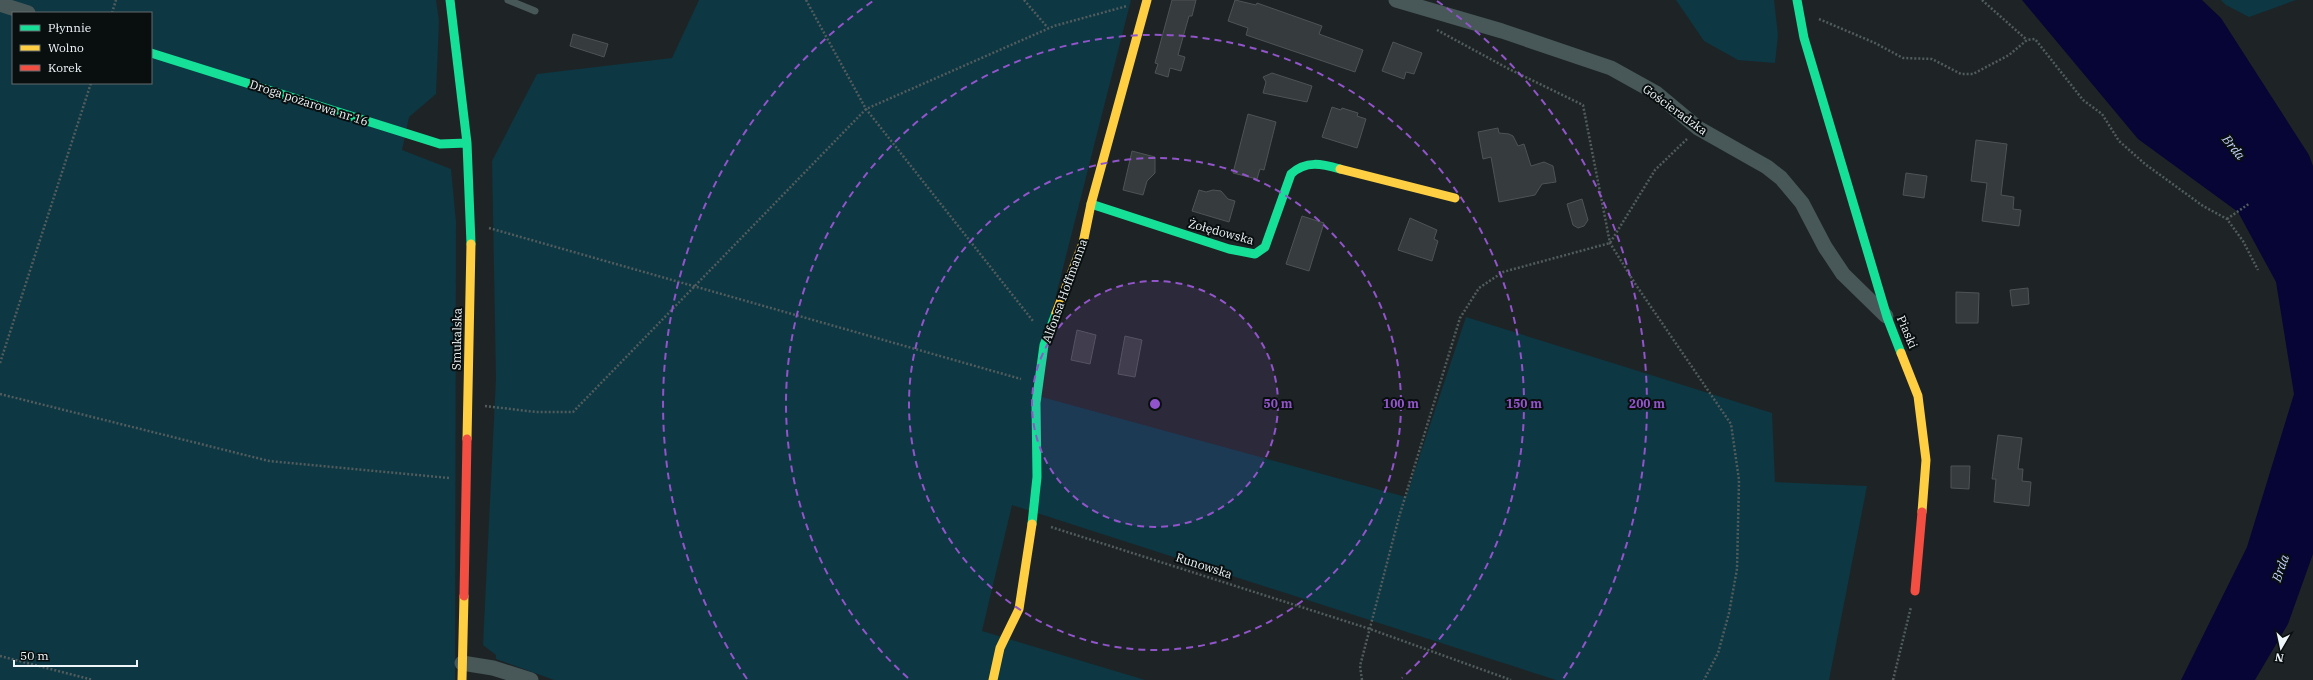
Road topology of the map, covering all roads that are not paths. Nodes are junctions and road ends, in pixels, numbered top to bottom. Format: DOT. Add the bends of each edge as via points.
graph roads {
  1 [pos="450,0"];
  2 [pos="508,0"];
  3 [pos="1147,0"];
  4 [pos="1396,0"];
  5 [pos="0,4"];
  6 [pos="1798,4"];
  7 [pos="536,11"];
  8 [pos="25,12"];
  9 [pos="152,53"];
  10 [pos="467,143"];
  11 [pos="1455,198"];
  12 [pos="1091,204"];
  13 [pos="1887,317"];
  14 [pos="1915,591"];
  15 [pos="462,663"];
  16 [pos="462,680"];
  17 [pos="531,680"];
  18 [pos="993,680"];
  1 -- 10 [label="street, Smukalska"];
  2 -- 7 [label="lane"];
  3 -- 12 [label="street, Alfonsa Hoffmanna"];
  4 -- 13 [label="street, Gościeradzka" via="1502,31 1611,68 1656,93 1698,128 1781,178 1802,203 1825,247 1843,274"];
  5 -- 8 [label="street"];
  6 -- 13 [label="street, Piaski" via="1804,38"];
  9 -- 10 [label="street, Droga pożarowa nr 16" via="440,144"];
  10 -- 15 [label="street, Smukalska" via="471,224"];
  11 -- 12 [label="street, Żołędowska" via="1324,166 1308,163 1300,165 1291,174 1265,247 1255,254 1229,249"];
  12 -- 18 [label="street, Alfonsa Hoffmanna" via="1083,243 1047,338 1036,403 1037,477 1019,609 1000,648"];
  13 -- 14 [label="street, Piaski" via="1918,396 1926,460"];
  15 -- 16 [label="street, Smukalska"];
  15 -- 17 [label="street" via="493,668"];
}
